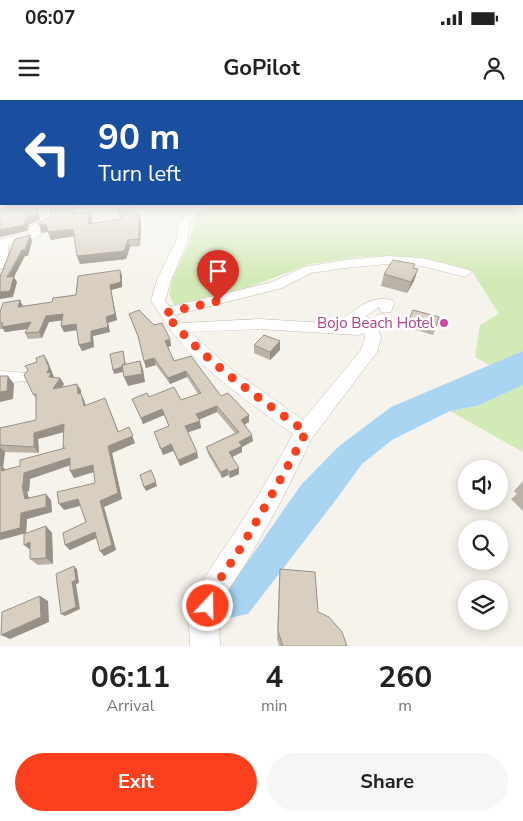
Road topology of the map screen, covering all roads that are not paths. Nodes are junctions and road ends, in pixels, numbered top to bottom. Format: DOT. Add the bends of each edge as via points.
graph roads {
  1 [pos="35,230"];
  2 [pos="183,230"];
  3 [pos="1,242"];
  4 [pos="2,265"];
  5 [pos="464,273"];
  6 [pos="165,313"];
  7 [pos="176,328"];
  8 [pos="0,377"];
  9 [pos="21,377"];
  10 [pos="306,432"];
  11 [pos="205,646"];
  1 -- 3 [label="street" via="33,236"];
  2 -- 6 [label="street" via="158,301"];
  3 -- 4 [label="street"];
  5 -- 6 [label="street" via="422,262 388,260 345,264 308,270 277,286"];
  6 -- 7 [label="street"];
  7 -- 10 [label="street" via="233,380"];
  7 -- 10 [label="street" via="215,326 305,332 318,329 358,330 373,317 369,352"];
  8 -- 9 [label="street"];
  10 -- 11 [label="street" via="237,554 213,589 204,622"];
}
